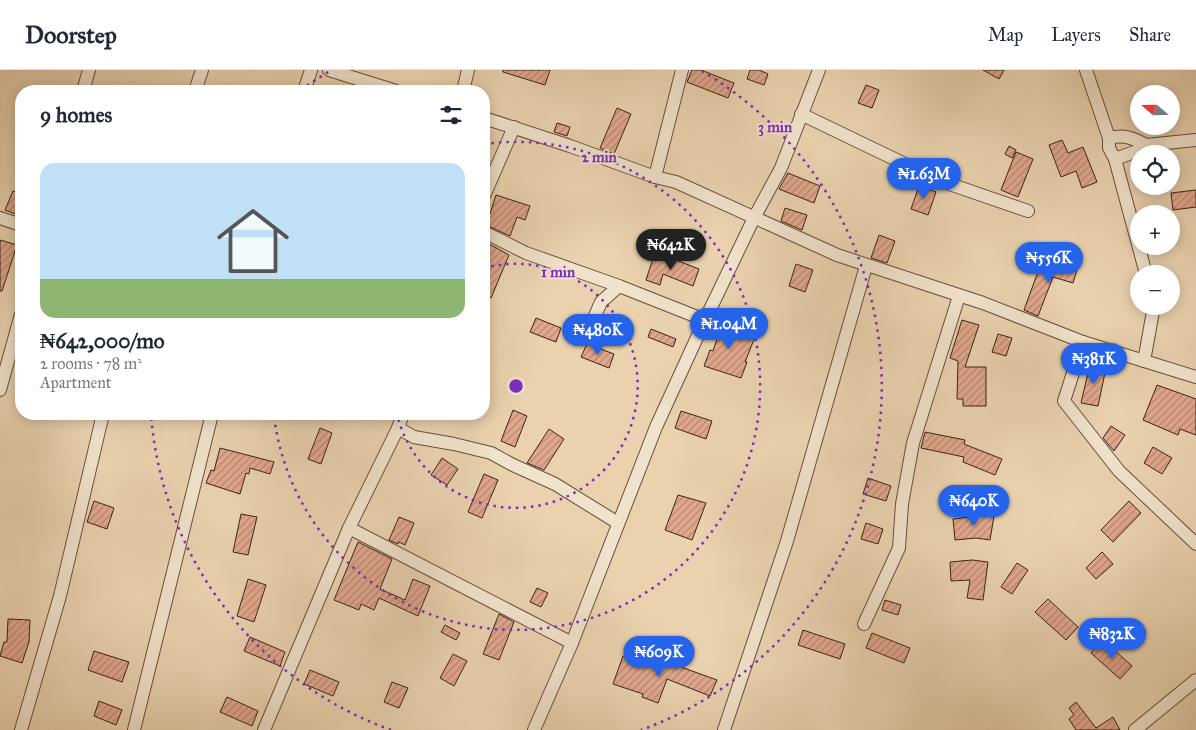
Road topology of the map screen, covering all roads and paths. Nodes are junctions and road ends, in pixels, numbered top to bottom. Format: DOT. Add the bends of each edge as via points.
graph roads {
  1 [pos="89,70"];
  2 [pos="202,70"];
  3 [pos="311,70"];
  4 [pos="329,70"];
  5 [pos="468,70"];
  6 [pos="682,70"];
  7 [pos="819,70"];
  8 [pos="1086,70"];
  9 [pos="85,85"];
  10 [pos="197,85"];
  11 [pos="306,85"];
  12 [pos="377,85"];
  13 [pos="464,85"];
  14 [pos="801,114"];
  15 [pos="490,120"];
  16 [pos="514,127"];
  17 [pos="1109,138"];
  18 [pos="1196,140"];
  19 [pos="1146,145"];
  20 [pos="1130,154"];
  21 [pos="1115,159"];
  22 [pos="655,177"];
  23 [pos="490,182"];
  24 [pos="1028,211"];
  25 [pos="0,218"];
  26 [pos="754,218"];
  27 [pos="15,223"];
  28 [pos="490,235"];
  29 [pos="1144,265"];
  30 [pos="866,266"];
  31 [pos="620,286"];
  32 [pos="960,296"];
  33 [pos="1152,315"];
  34 [pos="705,320"];
  35 [pos="591,325"];
  36 [pos="15,336"];
  37 [pos="1082,342"];
  38 [pos="1144,361"];
  39 [pos="1196,377"];
  40 [pos="0,390"];
  41 [pos="102,420"];
  42 [pos="211,420"];
  43 [pos="401,420"];
  44 [pos="398,428"];
  45 [pos="618,523"];
  46 [pos="349,528"];
  47 [pos="1196,544"];
  48 [pos="864,624"];
  49 [pos="572,643"];
  50 [pos="1196,680"];
  51 [pos="20,730"];
  52 [pos="134,730"];
  53 [pos="264,730"];
  54 [pos="534,730"];
  55 [pos="724,730"];
  56 [pos="1135,730"];
  1 -- 9 [label="street"];
  2 -- 10 [label="street"];
  3 -- 11 [label="street"];
  4 -- 12 [label="street"];
  5 -- 13 [label="street"];
  6 -- 22 [label="street"];
  7 -- 14 [label="street"];
  8 -- 17 [label="street"];
  14 -- 24 [label="street" via="938,180"];
  14 -- 26 [label="street" via="780,168"];
  15 -- 16 [label="street"];
  16 -- 22 [label="street"];
  16 -- 23 [label="street"];
  17 -- 19 [label="street" via="1132,137"];
  17 -- 21 [label="street" via="1109,148"];
  18 -- 19 [label="street"];
  20 -- 21 [label="street"];
  21 -- 29 [label="street"];
  22 -- 26 [label="street" via="676,182"];
  25 -- 27 [label="street"];
  26 -- 30 [label="street"];
  26 -- 34 [label="street"];
  28 -- 31 [label="street" via="526,253"];
  30 -- 32 [label="street"];
  30 -- 55 [label="street" via="787,541"];
  31 -- 34 [label="street"];
  31 -- 35 [label="street" via="601,302"];
  32 -- 37 [label="street"];
  32 -- 48 [label="street" via="913,443 902,504 899,548"];
  33 -- 38 [label="street"];
  34 -- 45 [label="street" via="656,427"];
  36 -- 40 [label="street"];
  37 -- 38 [label="street"];
  37 -- 47 [label="street" via="1064,401 1119,471"];
  38 -- 39 [label="street"];
  41 -- 51 [label="street" via="60,596"];
  42 -- 52 [label="street"];
  43 -- 44 [label="street"];
  44 -- 45 [label="street" via="414,437 491,453 555,484"];
  44 -- 46 [label="street"];
  45 -- 49 [label="street"];
  46 -- 49 [label="street"];
  46 -- 53 [label="street"];
  49 -- 54 [label="street"];
  50 -- 56 [label="street"];
}
